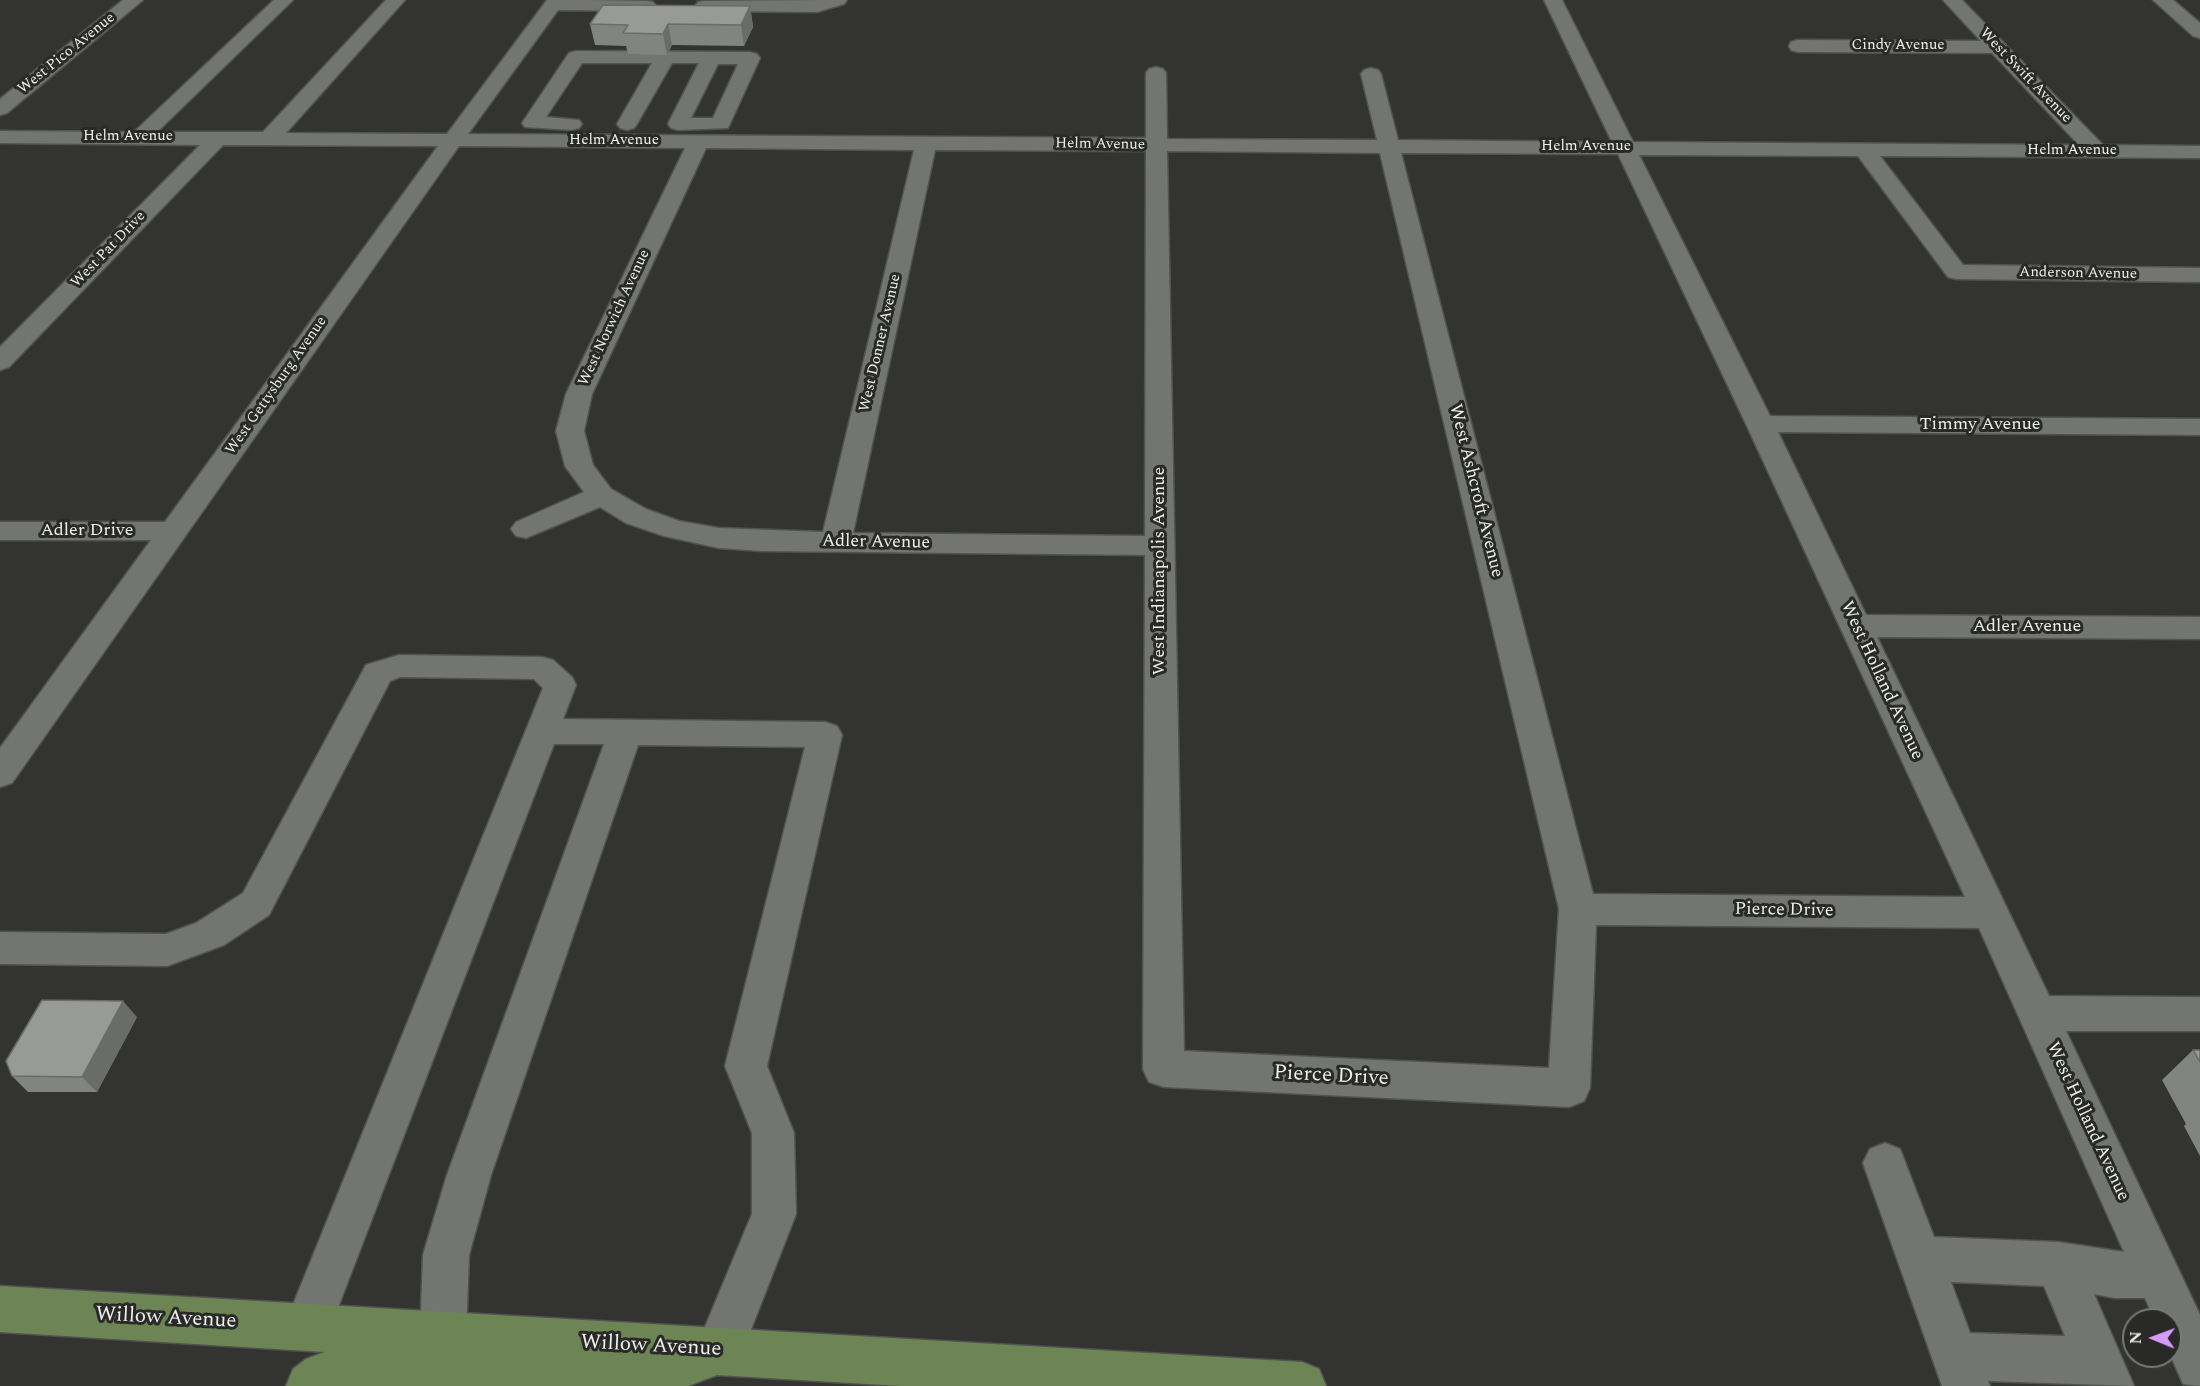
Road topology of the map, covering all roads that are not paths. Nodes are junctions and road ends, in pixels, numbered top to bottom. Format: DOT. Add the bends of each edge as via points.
graph roads {
  1 [pos="134,0"];
  2 [pos="284,0"];
  3 [pos="396,0"];
  4 [pos="838,0"];
  5 [pos="1553,0"];
  6 [pos="1952,0"];
  7 [pos="2162,0"];
  8 [pos="554,3"];
  9 [pos="662,6"];
  10 [pos="686,6"];
  11 [pos="2200,32"];
  12 [pos="1798,46"];
  13 [pos="1997,47"];
  14 [pos="665,58"];
  15 [pos="711,58"];
  16 [pos="1156,73"];
  17 [pos="1371,74"];
  18 [pos="0,109"];
  19 [pos="678,124"];
  20 [pos="631,130"];
  21 [pos="578,133"];
  22 [pos="0,137"];
  23 [pos="140,137"];
  24 [pos="218,138"];
  25 [pos="269,139"];
  26 [pos="453,140"];
  27 [pos="698,142"];
  28 [pos="926,143"];
  29 [pos="1158,146"];
  30 [pos="1391,147"];
  31 [pos="1625,148"];
  32 [pos="1864,149"];
  33 [pos="2097,151"];
  34 [pos="2200,152"];
  35 [pos="2200,275"];
  36 [pos="0,362"];
  37 [pos="1760,424"];
  38 [pos="2200,427"];
  39 [pos="601,495"];
  40 [pos="526,528"];
  41 [pos="0,531"];
  42 [pos="174,531"];
  43 [pos="836,542"];
  44 [pos="1160,546"];
  45 [pos="1855,626"];
  46 [pos="2200,628"];
  47 [pos="542,731"];
  48 [pos="625,732"];
  49 [pos="5,760"];
  50 [pos="1578,909"];
  51 [pos="1991,913"];
  52 [pos="0,948"];
  53 [pos="2036,1013"];
  54 [pos="2200,1014"];
  55 [pos="1164,1069"];
  56 [pos="1569,1088"];
  57 [pos="1885,1163"];
  58 [pos="1920,1259"];
  59 [pos="2058,1264"];
  60 [pos="2158,1275"];
  61 [pos="0,1309"];
  62 [pos="307,1328"];
  63 [pos="443,1336"];
  64 [pos="719,1351"];
  65 [pos="2200,1367"];
  66 [pos="1961,1371"];
  67 [pos="2105,1373"];
  68 [pos="906,1375"];
  69 [pos="310,1386"];
  70 [pos="1302,1386"];
  1 -- 18 [label="street, West Pico Avenue"];
  2 -- 23 [label="street"];
  3 -- 25 [label="street"];
  4 -- 10 [label="street" via="817,7"];
  5 -- 31 [label="street, West Holland Avenue"];
  6 -- 13 [label="street, West Swift Avenue"];
  7 -- 11 [label="street"];
  8 -- 9 [label="street"];
  8 -- 26 [label="street, West Gettysburg Avenue"];
  12 -- 13 [label="street, Cindy Avenue"];
  13 -- 33 [label="street, West Swift Avenue"];
  14 -- 15 [label="street"];
  14 -- 20 [label="street"];
  14 -- 21 [label="street" via="576,57 532,123"];
  15 -- 19 [label="street"];
  15 -- 19 [label="street" via="750,58 721,124"];
  16 -- 29 [label="street, West Indianapolis Avenue"];
  17 -- 30 [label="street, West Ashcroft Avenue"];
  19 -- 20 [label="street"];
  20 -- 21 [label="street, Helm Avenue"];
  20 -- 27 [label="street, Helm Avenue"];
  21 -- 26 [label="street, Helm Avenue"];
  22 -- 23 [label="street, Helm Avenue"];
  23 -- 24 [label="street, Helm Avenue"];
  24 -- 25 [label="street, Helm Avenue"];
  24 -- 36 [label="street, West Pat Drive"];
  25 -- 26 [label="street, Helm Avenue"];
  26 -- 42 [label="street, West Gettysburg Avenue"];
  27 -- 28 [label="street, Helm Avenue"];
  27 -- 39 [label="street, West Norwich Avenue" via="579,394 570,431 579,466"];
  28 -- 29 [label="street, Helm Avenue"];
  28 -- 43 [label="street, West Donner Avenue"];
  29 -- 30 [label="street, Helm Avenue"];
  29 -- 44 [label="street, West Indianapolis Avenue"];
  30 -- 31 [label="street, Helm Avenue"];
  30 -- 50 [label="street, West Ashcroft Avenue"];
  31 -- 32 [label="street, Helm Avenue"];
  31 -- 37 [label="street, West Holland Avenue"];
  32 -- 33 [label="street, Helm Avenue"];
  32 -- 35 [label="street, Anderson Avenue" via="1956,272"];
  33 -- 34 [label="street, Helm Avenue"];
  37 -- 38 [label="street, Timmy Avenue"];
  37 -- 45 [label="street, West Holland Avenue"];
  39 -- 40 [label="street"];
  39 -- 43 [label="street, Adler Avenue" via="636,516 674,529 719,538"];
  41 -- 42 [label="street, Adler Drive"];
  42 -- 49 [label="street, West Gettysburg Avenue"];
  43 -- 44 [label="street, Adler Avenue"];
  44 -- 55 [label="street, West Indianapolis Avenue"];
  45 -- 46 [label="street, Adler Avenue"];
  45 -- 51 [label="street, West Holland Avenue"];
  47 -- 48 [label="street"];
  47 -- 52 [label="street" via="560,685 542,668 399,666 378,673 255,904 210,934 167,950"];
  47 -- 62 [label="street"];
  48 -- 63 [label="street" via="469,1175 446,1255"];
  48 -- 64 [label="street" via="825,735 746,1066 773,1133 774,1214"];
  50 -- 51 [label="street, Pierce Drive"];
  50 -- 56 [label="street, West Ashcroft Avenue"];
  51 -- 53 [label="street, West Holland Avenue"];
  53 -- 54 [label="street"];
  53 -- 60 [label="street, West Holland Avenue"];
  55 -- 56 [label="street, Pierce Drive"];
  57 -- 58 [label="street"];
  58 -- 59 [label="street"];
  58 -- 66 [label="street"];
  59 -- 60 [label="street" via="2115,1275"];
  59 -- 67 [label="street"];
  60 -- 65 [label="street, West Holland Avenue"];
  61 -- 62 [label="main road, Willow Avenue"];
  62 -- 63 [label="main road, Willow Avenue"];
  63 -- 64 [label="main road, Willow Avenue"];
  64 -- 68 [label="main road, Willow Avenue"];
  64 -- 69 [label="main road" via="659,1372 603,1379 508,1382 348,1370 323,1376"];
  66 -- 67 [label="street"];
  68 -- 70 [label="main road, Willow Avenue"];
}
